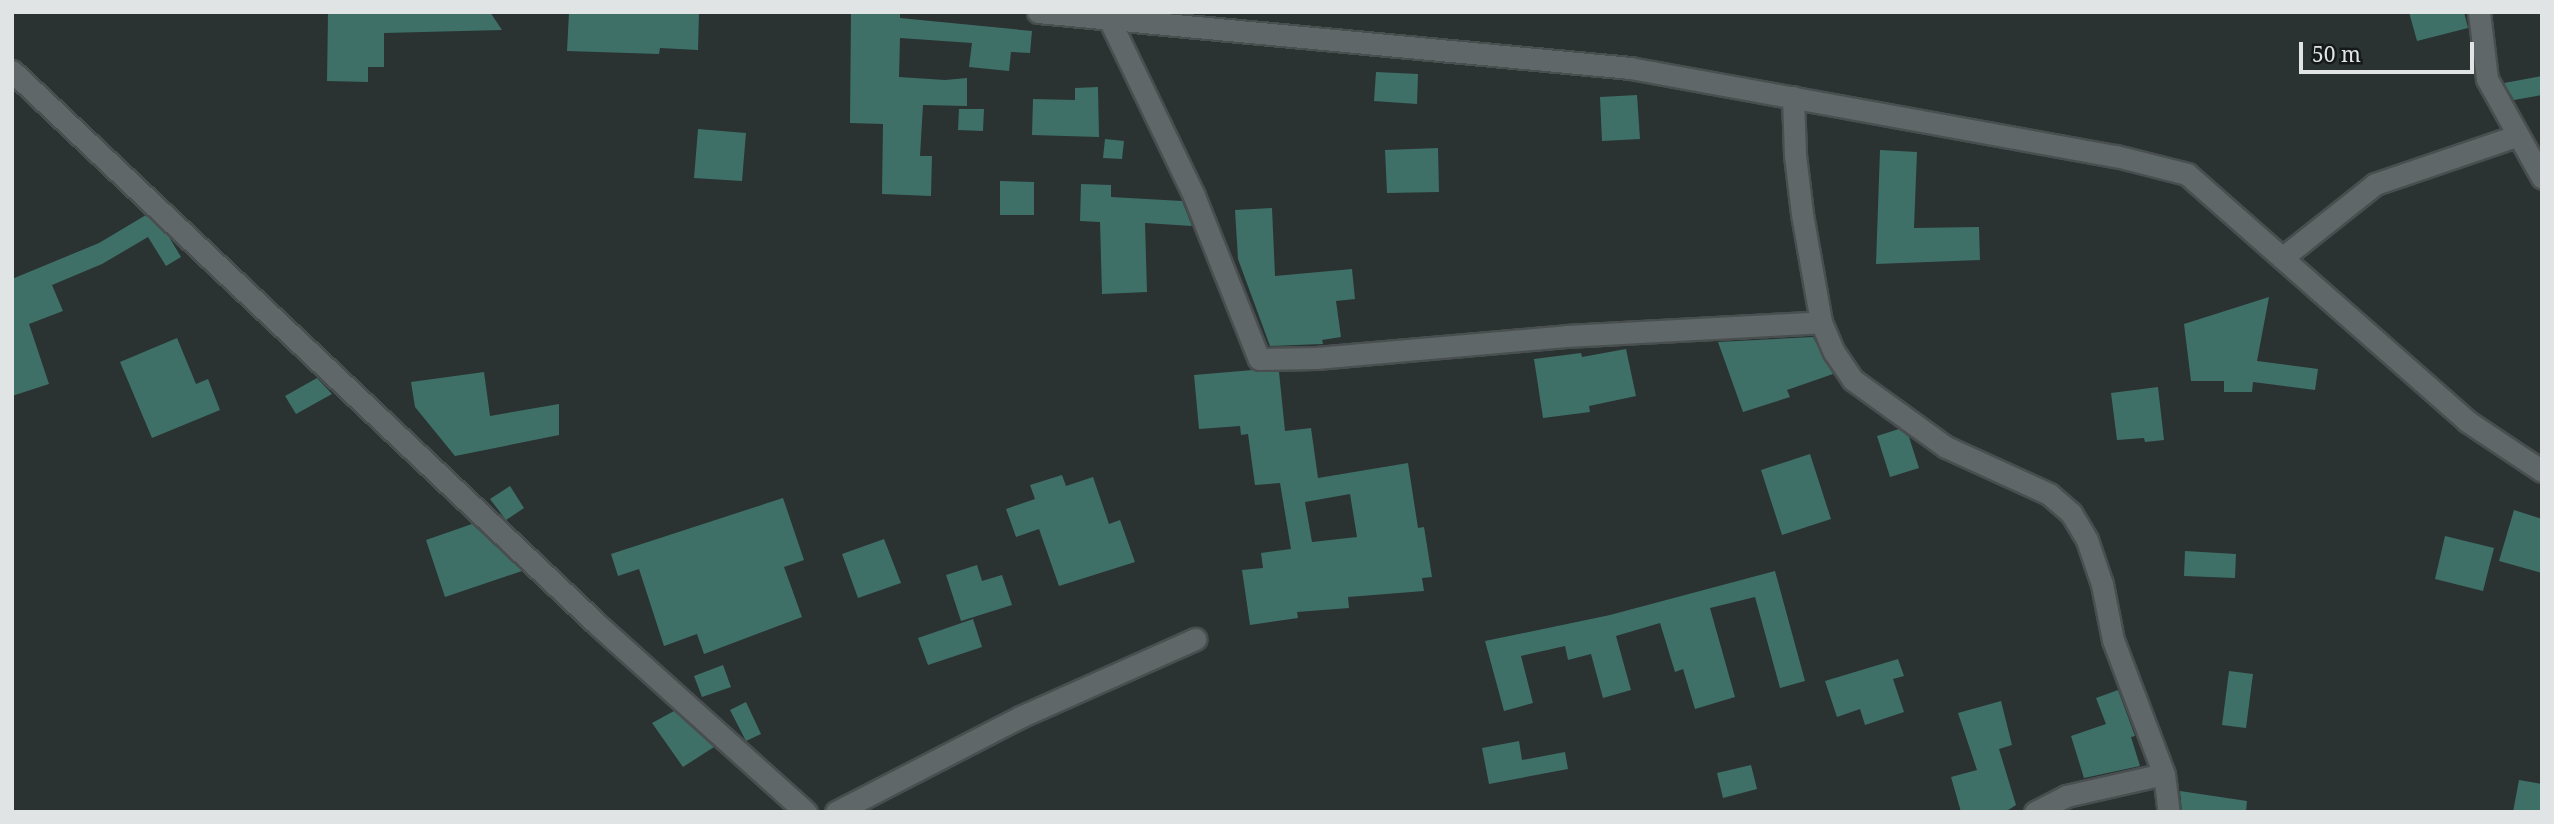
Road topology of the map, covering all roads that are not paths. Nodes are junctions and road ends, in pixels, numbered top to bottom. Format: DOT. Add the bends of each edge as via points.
graph roads {
  1 [pos="1038,12"];
  2 [pos="2479,12"];
  3 [pos="1109,19"];
  4 [pos="12,71"];
  5 [pos="1793,97"];
  6 [pos="2516,136"];
  7 [pos="2542,178"];
  8 [pos="2282,258"];
  9 [pos="1821,322"];
  10 [pos="2542,471"];
  11 [pos="1195,639"];
  12 [pos="2164,774"];
  13 [pos="806,812"];
  14 [pos="836,812"];
  15 [pos="2035,812"];
  16 [pos="2169,812"];
  1 -- 3 [label="street"];
  2 -- 6 [label="street" via="2487,79"];
  3 -- 5 [label="street" via="1630,68"];
  3 -- 9 [label="street" via="1194,195 1259,359"];
  4 -- 13 [label="street" via="598,625"];
  5 -- 8 [label="street" via="2116,156 2187,174"];
  5 -- 9 [label="street" via="1800,202"];
  6 -- 7 [label="street"];
  6 -- 8 [label="street" via="2375,184"];
  8 -- 10 [label="street" via="2467,421"];
  9 -- 12 [label="street" via="1853,380 1946,447 2049,494 2071,513 2087,540 2113,640"];
  11 -- 14 [label="street" via="1020,717"];
  12 -- 15 [label="street" via="2066,796"];
  12 -- 16 [label="street"];
}
